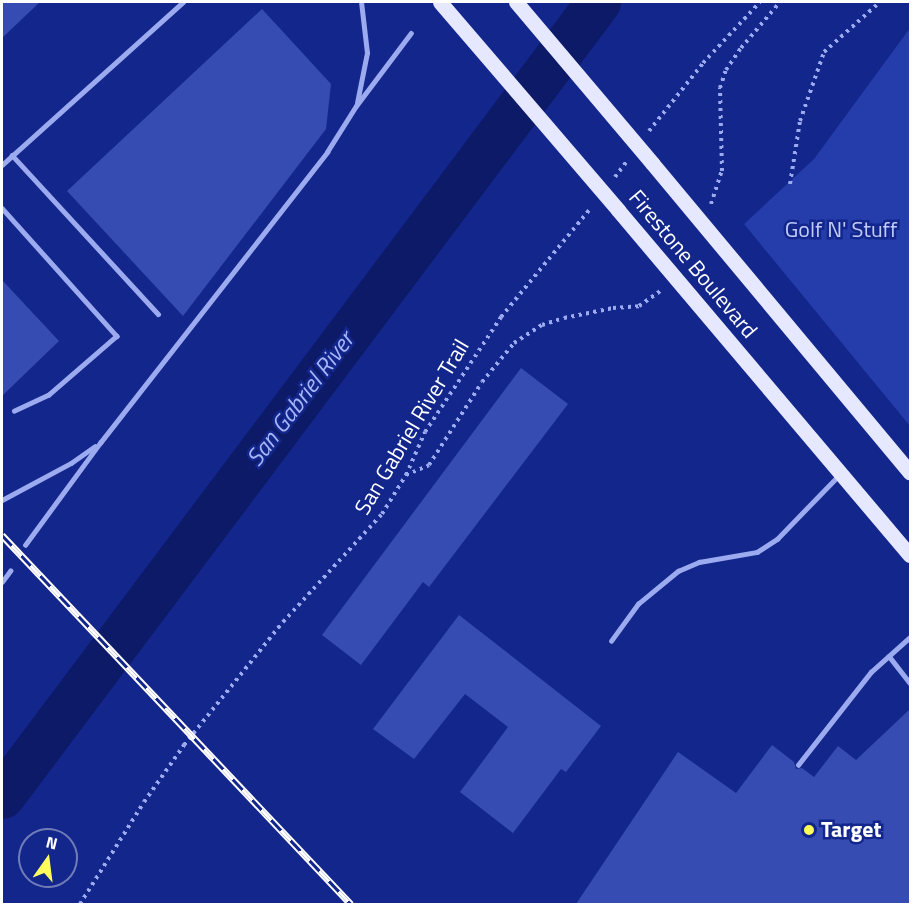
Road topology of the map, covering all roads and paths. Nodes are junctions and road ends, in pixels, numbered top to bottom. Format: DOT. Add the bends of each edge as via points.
graph roads {
  1 [pos="183,2"];
  2 [pos="361,2"];
  3 [pos="440,2"];
  4 [pos="516,2"];
  5 [pos="760,2"];
  6 [pos="780,2"];
  7 [pos="880,2"];
  8 [pos="411,33"];
  9 [pos="356,105"];
  10 [pos="645,136"];
  11 [pos="631,155"];
  12 [pos="12,156"];
  13 [pos="2,165"];
  14 [pos="610,183"];
  15 [pos="790,184"];
  16 [pos="597,200"];
  17 [pos="2,208"];
  18 [pos="699,218"];
  19 [pos="675,279"];
  20 [pos="158,314"];
  21 [pos="14,411"];
  22 [pos="100,442"];
  23 [pos="841,473"];
  24 [pos="910,473"];
  25 [pos="406,475"];
  26 [pos="2,500"];
  27 [pos="25,545"];
  28 [pos="910,555"];
  29 [pos="10,571"];
  30 [pos="2,582"];
  31 [pos="910,637"];
  32 [pos="611,641"];
  33 [pos="889,656"];
  34 [pos="910,682"];
  35 [pos="798,765"];
  36 [pos="80,904"];
  1 -- 12 [label="lane"];
  2 -- 9 [label="lane" via="367,53"];
  3 -- 19 [label="main road, Firestone Boulevard, bridge"];
  4 -- 18 [label="main road, Firestone Boulevard, bridge"];
  5 -- 10 [label="path" via="703,63"];
  6 -- 18 [label="path" via="726,70 720,88 722,171 717,194"];
  7 -- 15 [label="path" via="824,52 800,121"];
  8 -- 9 [label="lane"];
  9 -- 22 [label="lane" via="327,152"];
  11 -- 14 [label="path"];
  12 -- 13 [label="lane"];
  12 -- 20 [label="lane"];
  16 -- 25 [label="path, San Gabriel River Trail" via="501,317 425,432"];
  17 -- 21 [label="lane" via="117,336 49,395"];
  18 -- 24 [label="main road, Firestone Boulevard"];
  19 -- 23 [label="main road, Firestone Boulevard"];
  19 -- 25 [label="path" via="639,306 564,318 514,343 482,382 429,465"];
  22 -- 26 [label="lane"];
  22 -- 27 [label="lane"];
  23 -- 28 [label="main road, Firestone Boulevard"];
  23 -- 32 [label="lane" via="777,539 758,552 699,562 663,581 638,604"];
  25 -- 36 [label="path, San Gabriel River Trail" via="366,534 290,614 184,745"];
  29 -- 30 [label="lane"];
  31 -- 33 [label="lane"];
  33 -- 34 [label="lane"];
  33 -- 35 [label="lane" via="871,672"];
}
